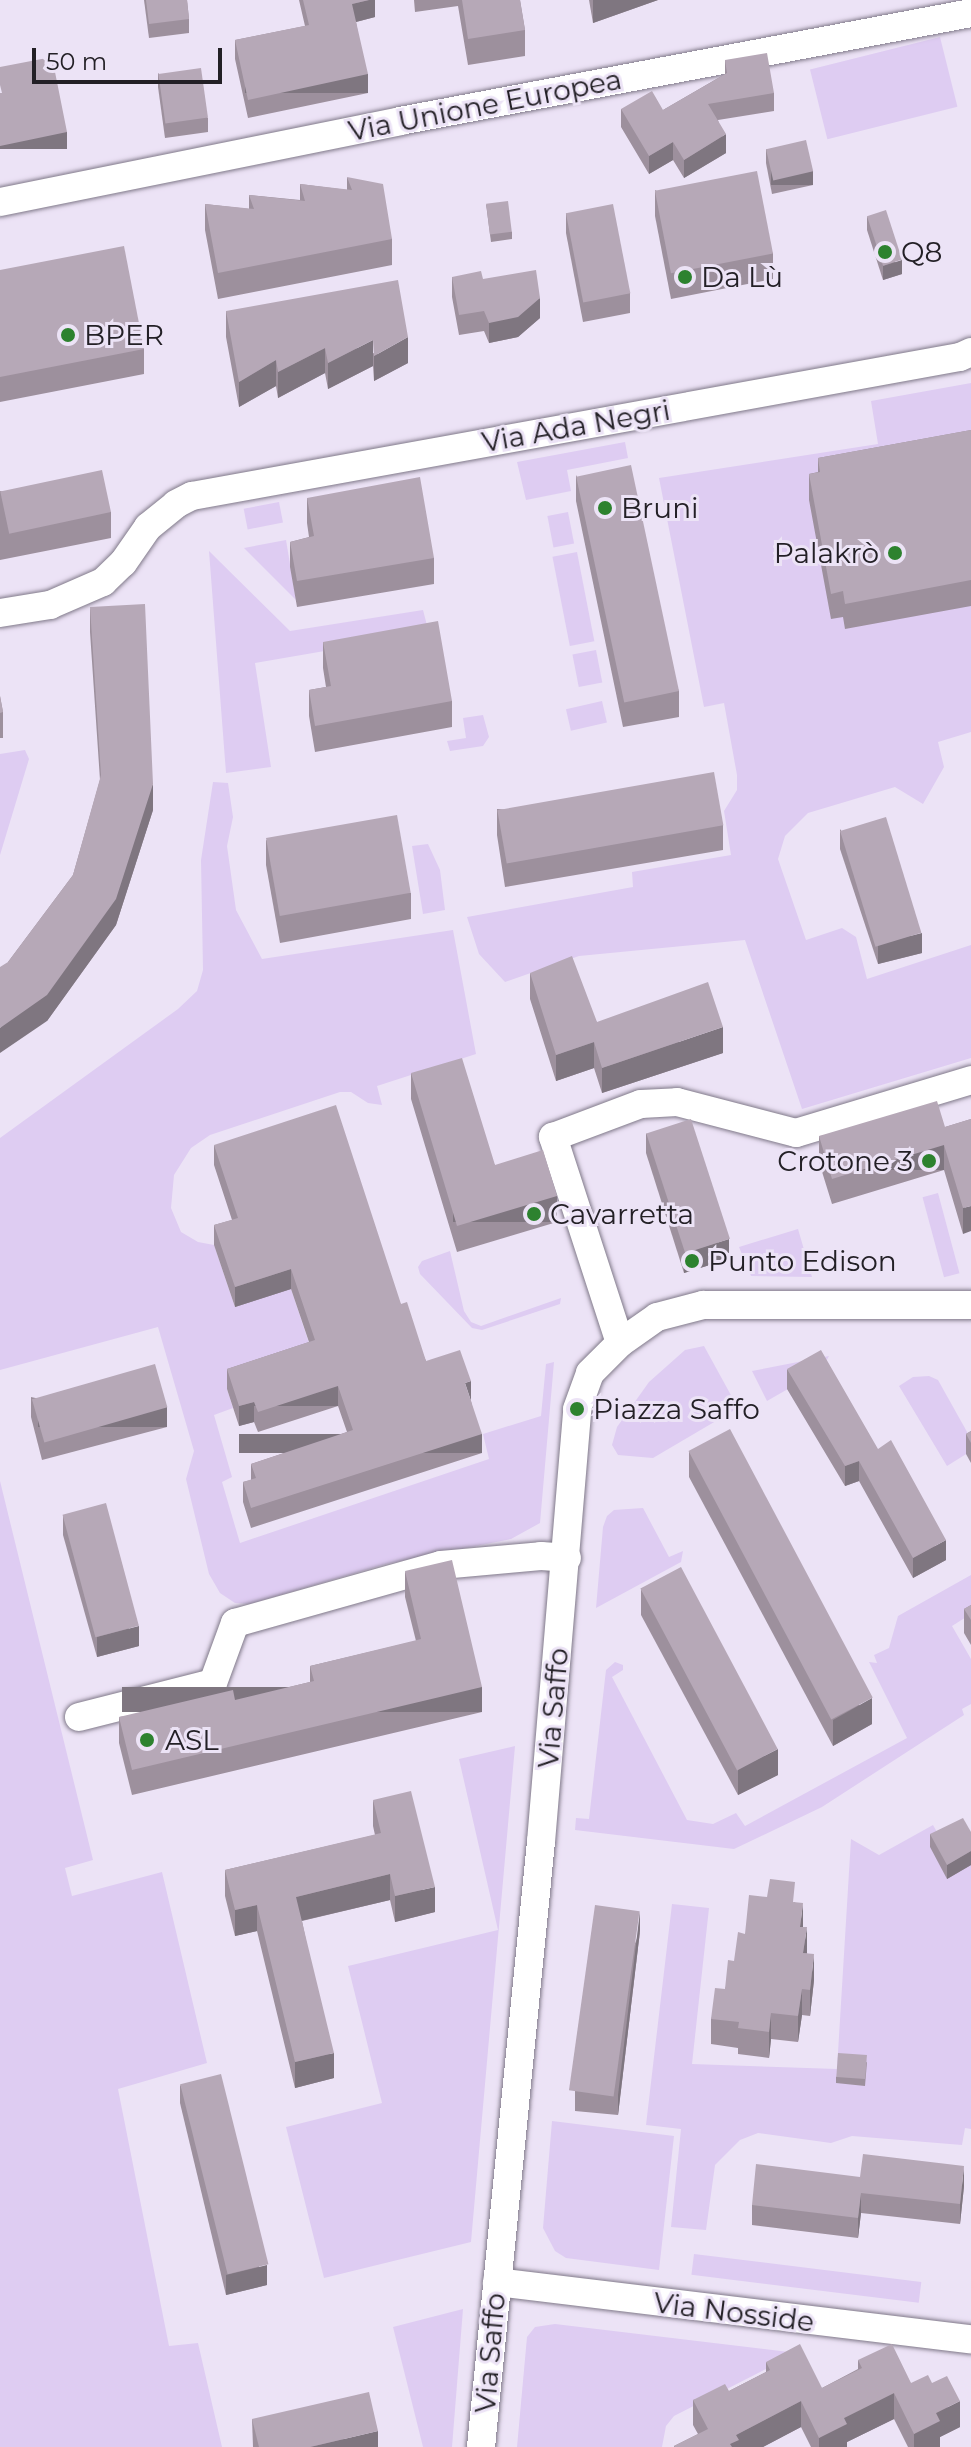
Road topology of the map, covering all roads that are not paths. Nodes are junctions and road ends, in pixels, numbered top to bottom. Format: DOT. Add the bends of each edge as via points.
graph roads {
  1 [pos="971,13"];
  2 [pos="0,202"];
  3 [pos="967,356"];
  4 [pos="0,613"];
  5 [pos="971,1080"];
  6 [pos="971,1305"];
  7 [pos="620,1343"];
  8 [pos="567,1558"];
  9 [pos="79,1717"];
  10 [pos="497,2282"];
  11 [pos="971,2339"];
  12 [pos="481,2447"];
  1 -- 2 [label="street, Via Unione Europea"];
  3 -- 4 [label="street, Via Ada Negri" via="192,496 148,527 103,582 50,605"];
  5 -- 7 [label="street" via="796,1133 677,1102 641,1104 553,1137"];
  6 -- 7 [label="street, Via Saffo" via="703,1305 657,1317"];
  7 -- 8 [label="street, Via Saffo" via="590,1373 577,1409"];
  8 -- 9 [label="street" via="441,1565 235,1623 213,1683"];
  8 -- 10 [label="street, Via Saffo"];
  10 -- 11 [label="street, Via Nosside"];
  10 -- 12 [label="street, Via Saffo"];
}
